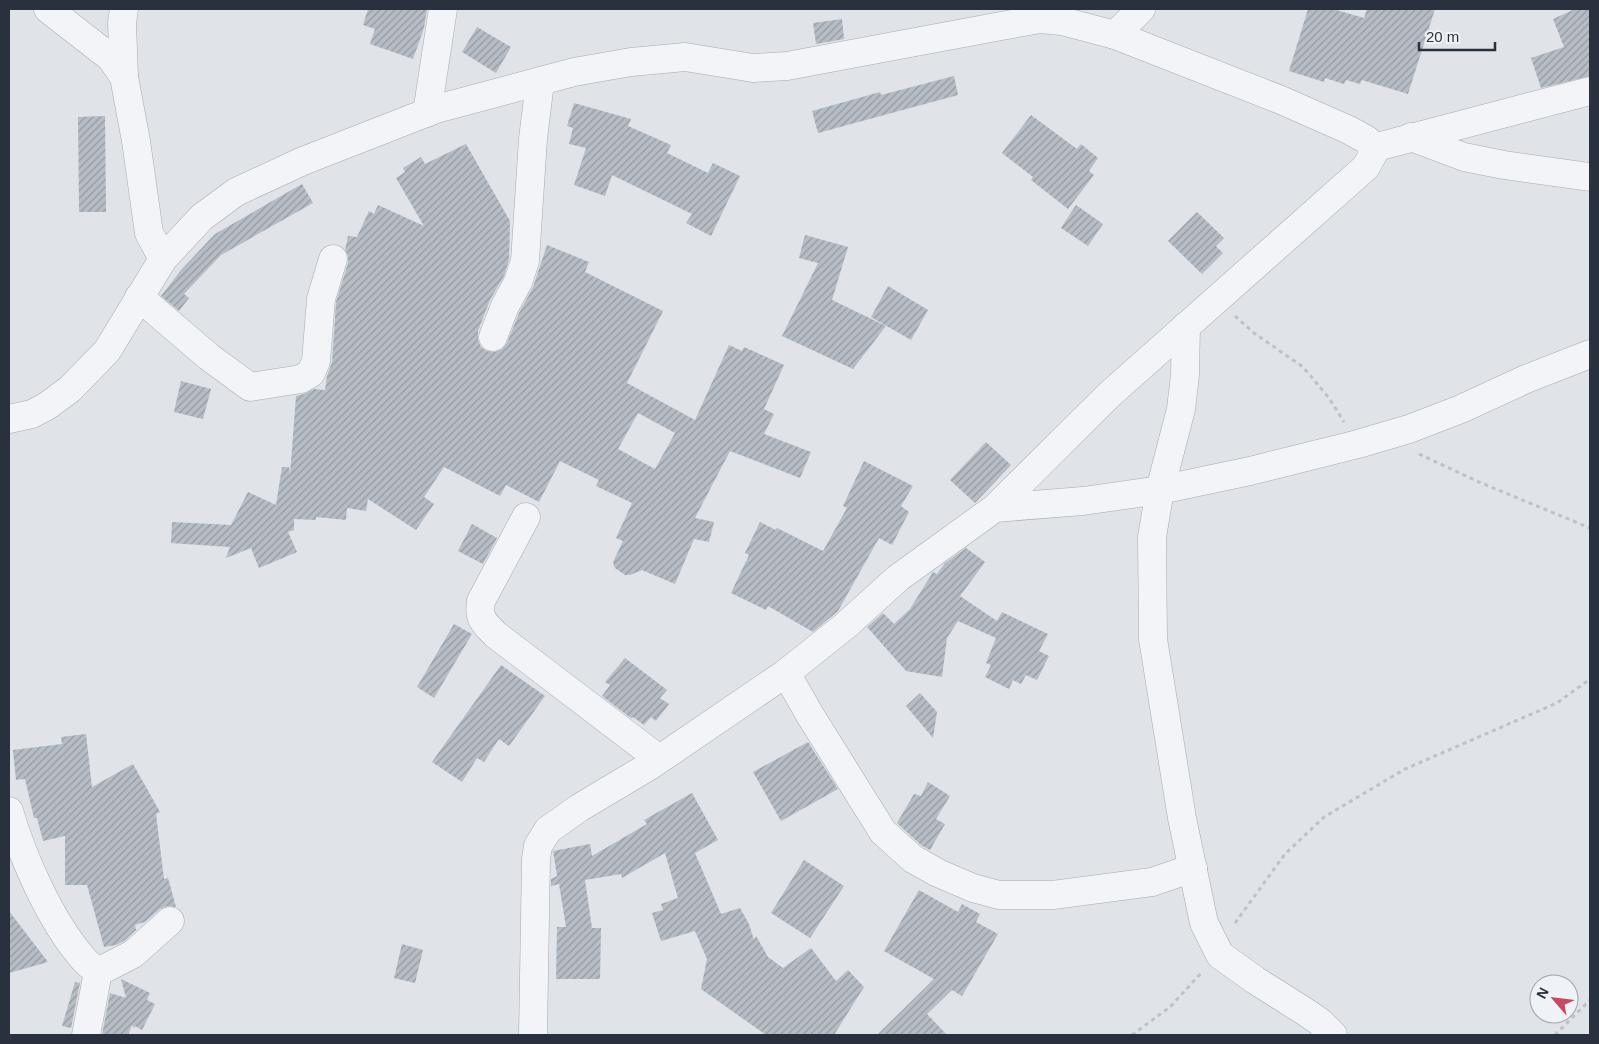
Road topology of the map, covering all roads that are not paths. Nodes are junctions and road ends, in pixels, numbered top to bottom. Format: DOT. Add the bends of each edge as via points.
graph roads {
  1 [pos="48,9"];
  2 [pos="124,9"];
  3 [pos="443,9"];
  4 [pos="1141,9"];
  5 [pos="1062,15"];
  6 [pos="1115,35"];
  7 [pos="124,77"];
  8 [pos="540,82"];
  9 [pos="1590,90"];
  10 [pos="427,113"];
  11 [pos="1411,136"];
  12 [pos="1373,148"];
  13 [pos="1590,177"];
  14 [pos="163,259"];
  15 [pos="333,259"];
  16 [pos="139,297"];
  17 [pos="1186,326"];
  18 [pos="493,337"];
  19 [pos="1590,354"];
  20 [pos="9,419"];
  21 [pos="1160,490"];
  22 [pos="995,508"];
  23 [pos="526,518"];
  24 [pos="786,673"];
  25 [pos="659,760"];
  26 [pos="9,811"];
  27 [pos="1193,868"];
  28 [pos="170,921"];
  29 [pos="98,972"];
  30 [pos="86,1035"];
  31 [pos="533,1035"];
  32 [pos="1333,1035"];
  1 -- 7 [label="street" via="111,58"];
  2 -- 7 [label="street"];
  3 -- 10 [label="street"];
  4 -- 6 [label="street"];
  5 -- 6 [label="street"];
  5 -- 8 [label="street" via="787,66 754,68 685,57 631,62"];
  6 -- 12 [label="street" via="1281,100 1349,130 1368,140"];
  7 -- 14 [label="street" via="150,233"];
  8 -- 10 [label="street"];
  8 -- 18 [label="street" via="525,261"];
  9 -- 11 [label="street"];
  10 -- 14 [label="street" via="303,161 236,192 202,217"];
  11 -- 12 [label="street"];
  11 -- 13 [label="street" via="1464,157"];
  12 -- 17 [label="street" via="1366,167"];
  14 -- 16 [label="street"];
  15 -- 16 [label="street" via="321,299 316,361 311,373 301,379 250,387 209,357"];
  16 -- 20 [label="street" via="107,351 70,389 32,414"];
  17 -- 21 [label="street" via="1180,409"];
  17 -- 22 [label="street" via="1110,394"];
  19 -- 21 [label="street" via="1409,429 1250,471"];
  21 -- 22 [label="street" via="1083,501"];
  21 -- 27 [label="street" via="1152,537 1154,639"];
  22 -- 24 [label="street" via="898,578"];
  23 -- 25 [label="street" via="481,601 479,613 485,624"];
  24 -- 25 [label="street"];
  24 -- 27 [label="street" via="883,832 913,859 938,873 973,888 999,894 1053,895 1152,882"];
  25 -- 31 [label="street" via="548,830 538,846"];
  26 -- 29 [label="street" via="36,881 58,923 81,956"];
  27 -- 32 [label="street" via="1204,923 1220,955 1320,1022"];
  28 -- 29 [label="street" via="132,954"];
  29 -- 30 [label="street"];
}
